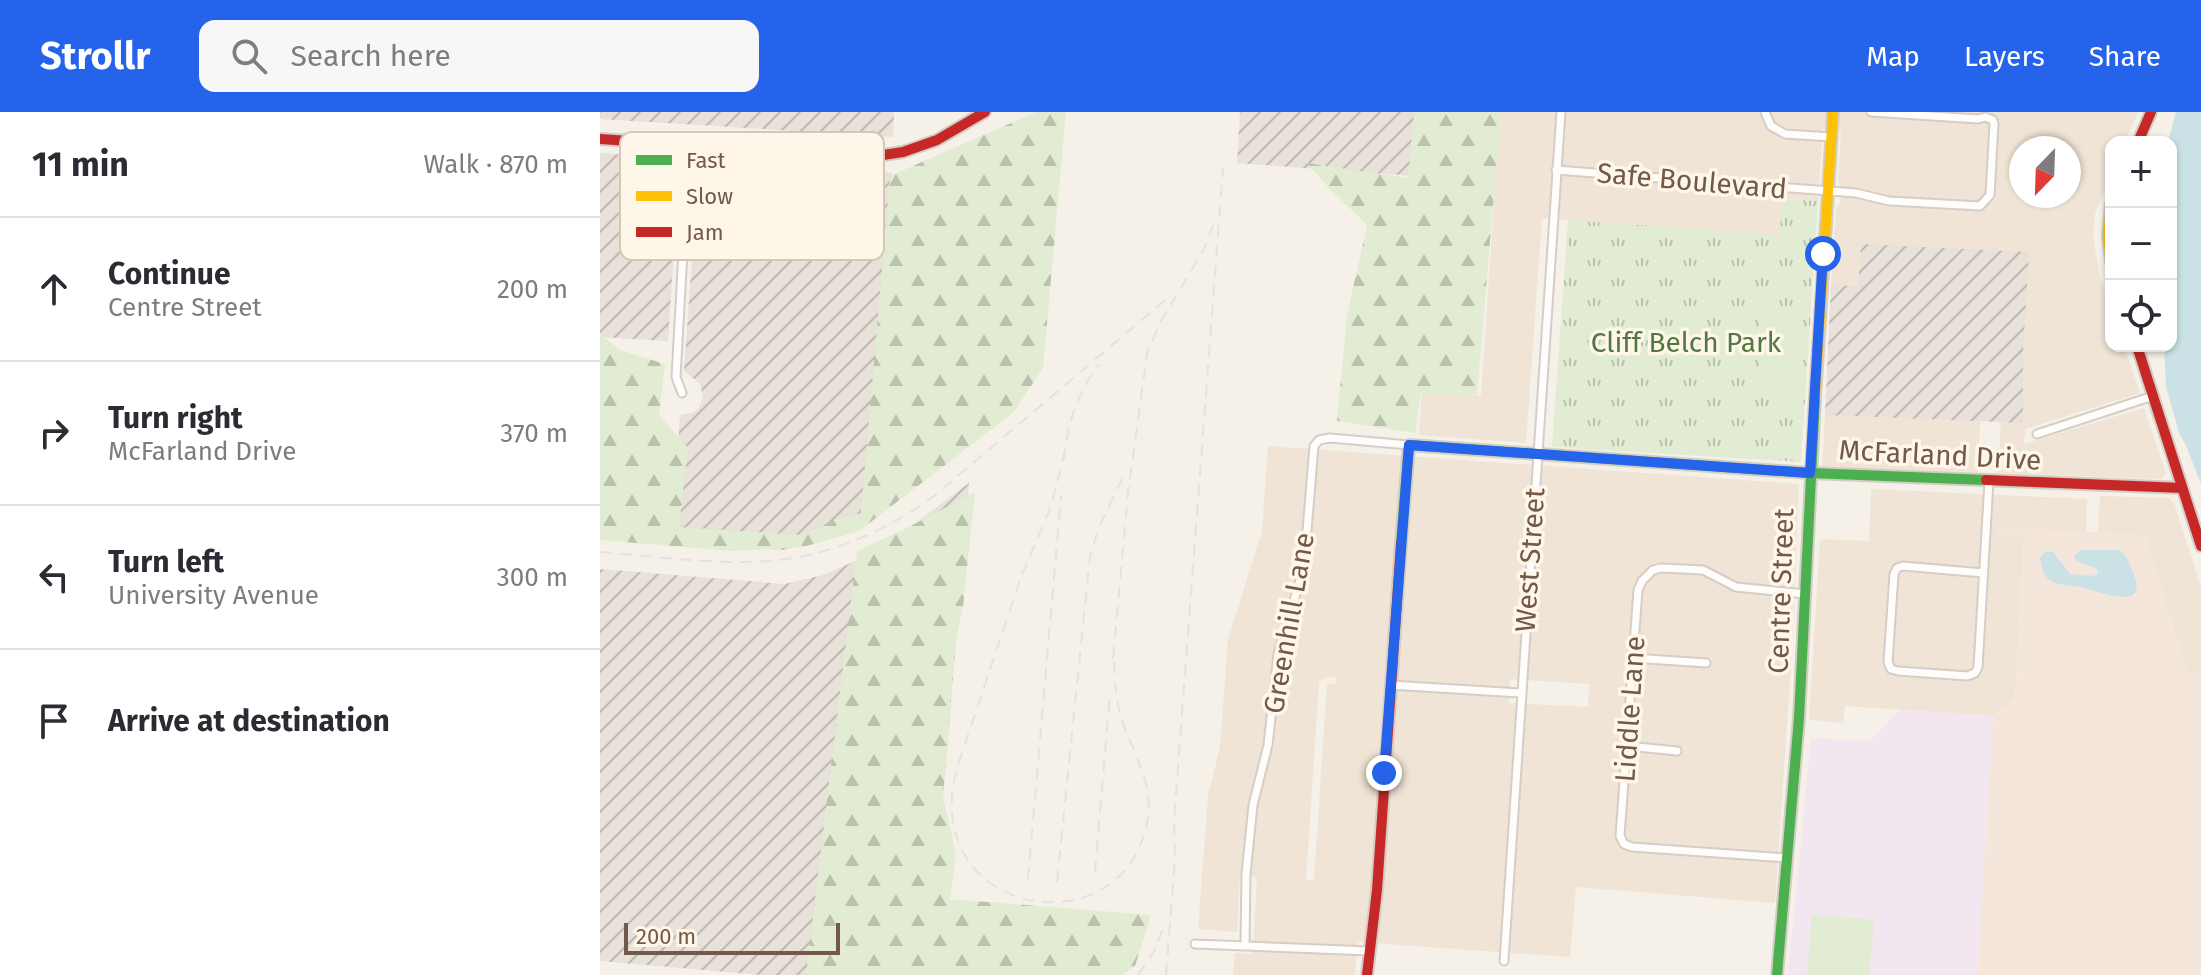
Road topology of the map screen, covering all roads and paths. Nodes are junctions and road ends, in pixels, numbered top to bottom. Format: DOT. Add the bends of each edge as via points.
graph roads {
  1 [pos="985,112"];
  2 [pos="1561,112"];
  3 [pos="1765,112"];
  4 [pos="1833,112"];
  5 [pos="1871,112"];
  6 [pos="2151,112"];
  7 [pos="2141,136"];
  8 [pos="1831,137"];
  9 [pos="600,139"];
  10 [pos="620,140"];
  11 [pos="884,155"];
  12 [pos="1556,170"];
  13 [pos="1828,191"];
  14 [pos="683,260"];
  15 [pos="2139,352"];
  16 [pos="682,393"];
  17 [pos="2153,396"];
  18 [pos="2037,434"];
  19 [pos="1409,445"];
  20 [pos="1537,455"];
  21 [pos="1810,473"];
  22 [pos="1989,481"];
  23 [pos="2182,488"];
  24 [pos="2201,546"];
  25 [pos="1983,573"];
  26 [pos="1806,594"];
  27 [pos="1633,658"];
  28 [pos="1706,663"];
  29 [pos="1390,685"];
  30 [pos="1520,693"];
  31 [pos="1627,746"];
  32 [pos="1677,751"];
  33 [pos="1788,858"];
  34 [pos="1195,944"];
  35 [pos="1245,945"];
  36 [pos="1369,951"];
  37 [pos="1504,961"];
  38 [pos="1367,975"];
  39 [pos="1777,975"];
  1 -- 11 [label="street" via="937,140"];
  2 -- 12 [label="street, West Street"];
  3 -- 8 [label="street" via="1771,126 1785,134"];
  4 -- 8 [label="street, Centre Street"];
  5 -- 13 [label="street, Safe Boulevard" via="1993,120 1990,195 1980,206"];
  6 -- 7 [label="street"];
  8 -- 13 [label="street, Centre Street"];
  9 -- 10 [label="street"];
  12 -- 13 [label="street, Safe Boulevard"];
  12 -- 20 [label="street, West Street"];
  13 -- 21 [label="street, Centre Street"];
  14 -- 16 [label="street" via="676,377"];
  15 -- 17 [label="street"];
  17 -- 18 [label="street"];
  17 -- 23 [label="street"];
  19 -- 20 [label="street, McFarland Drive"];
  19 -- 29 [label="street"];
  19 -- 35 [label="street, Greenhill Lane" via="1330,438 1314,446 1304,567 1278,654 1268,745 1253,805"];
  20 -- 21 [label="street, McFarland Drive"];
  20 -- 30 [label="street, West Street"];
  21 -- 22 [label="street, McFarland Drive"];
  21 -- 26 [label="street, Centre Street"];
  22 -- 23 [label="street, McFarland Drive"];
  22 -- 25 [label="street"];
  23 -- 24 [label="street"];
  25 -- 25 [label="street" via="1975,673 1891,669 1897,568"];
  26 -- 27 [label="street, Liddle Lane" via="1736,587 1703,570 1653,570 1638,590"];
  26 -- 33 [label="street, Centre Street"];
  27 -- 28 [label="street"];
  27 -- 31 [label="street, Liddle Lane"];
  29 -- 30 [label="street"];
  29 -- 36 [label="street"];
  30 -- 37 [label="street, West Street"];
  31 -- 32 [label="street"];
  31 -- 33 [label="street, Liddle Lane" via="1620,836 1624,844"];
  33 -- 39 [label="street, Centre Street"];
  34 -- 35 [label="street"];
  35 -- 36 [label="street"];
  36 -- 38 [label="street"];
}
